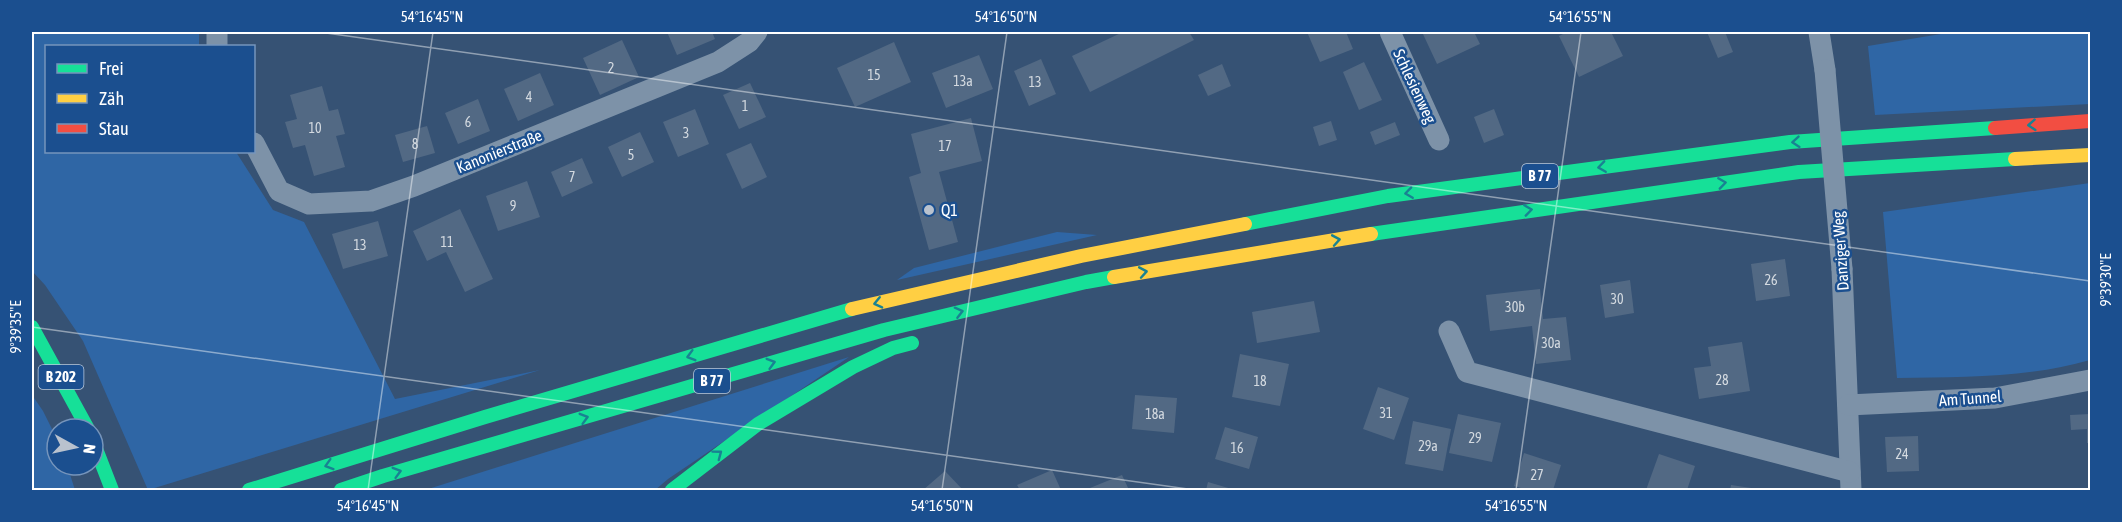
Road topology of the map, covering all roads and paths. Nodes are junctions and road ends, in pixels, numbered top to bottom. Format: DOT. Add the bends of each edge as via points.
graph roads {
  1 [pos="757,32"];
  2 [pos="1390,32"];
  3 [pos="1819,32"];
  4 [pos="2091,121"];
  5 [pos="1440,140"];
  6 [pos="255,145"];
  7 [pos="2091,155"];
  8 [pos="1086,282"];
  9 [pos="1029,310"];
  10 [pos="32,327"];
  11 [pos="1449,331"];
  12 [pos="927,339"];
  13 [pos="2091,380"];
  14 [pos="1848,405"];
  15 [pos="82,417"];
  16 [pos="105,471"];
  17 [pos="1850,481"];
  18 [pos="112,490"];
  19 [pos="249,490"];
  20 [pos="341,490"];
  21 [pos="672,490"];
  1 -- 6 [label="street, Kanonierstraße" via="749,42 718,62 370,201 309,204 279,191"];
  2 -- 5 [label="street, Schlesienweg"];
  3 -- 14 [label="street, Danziger Weg, bridge" via="1842,269"];
  4 -- 19 [label="main road, B 77, one-way" via="1790,142 1388,196 1115,249 848,310"];
  8 -- 7 [label="main road, B 77, one-way" via="1411,227 1799,172"];
  8 -- 9 [label="main road"];
  20 -- 8 [label="main road, B 77, one-way" via="884,330"];
  10 -- 15 [label="main road, B 202"];
  11 -- 17 [label="street, Danziger Weg" via="1467,372"];
  21 -- 12 [label="main road, one-way" via="758,424 892,348"];
  13 -- 14 [label="street, Am Tunnel" via="1995,398"];
  14 -- 17 [label="street, Danziger Weg"];
  16 -- 18 [label="main road"];
}
